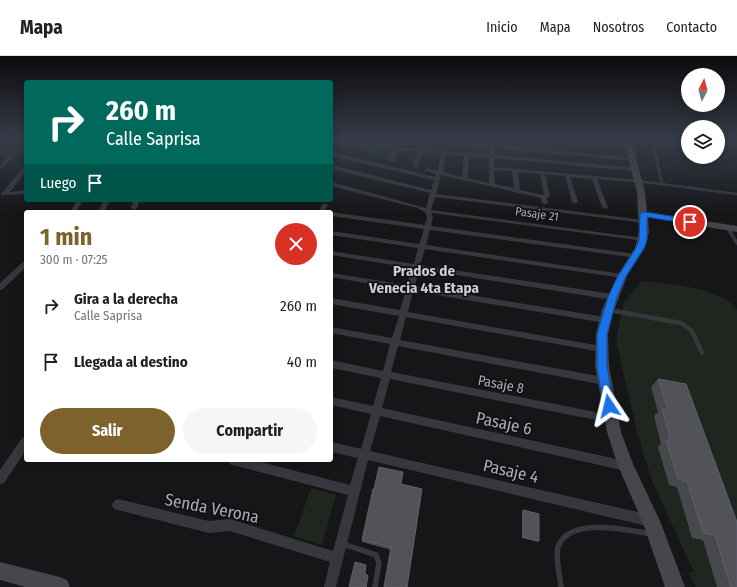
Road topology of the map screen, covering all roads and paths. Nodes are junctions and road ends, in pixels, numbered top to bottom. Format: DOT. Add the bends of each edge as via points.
graph roads {
  1 [pos="383,165"];
  2 [pos="441,165"];
  3 [pos="466,165"];
  4 [pos="491,165"];
  5 [pos="620,165"];
  6 [pos="634,165"];
  7 [pos="640,165"];
  8 [pos="658,165"];
  9 [pos="333,168"];
  10 [pos="491,168"];
  11 [pos="24,169"];
  12 [pos="427,170"];
  13 [pos="514,170"];
  14 [pos="542,172"];
  15 [pos="567,174"];
  16 [pos="438,176"];
  17 [pos="594,177"];
  18 [pos="465,179"];
  19 [pos="662,183"];
  20 [pos="333,185"];
  21 [pos="492,185"];
  22 [pos="517,191"];
  23 [pos="24,192"];
  24 [pos="433,193"];
  25 [pos="2,194"];
  26 [pos="737,194"];
  27 [pos="547,196"];
  28 [pos="136,202"];
  29 [pos="575,202"];
  30 [pos="545,203"];
  31 [pos="325,205"];
  32 [pos="605,207"];
  33 [pos="134,208"];
  34 [pos="322,210"];
  35 [pos="428,211"];
  36 [pos="333,214"];
  37 [pos="643,218"];
  38 [pos="427,227"];
  39 [pos="727,227"];
  40 [pos="737,229"];
  41 [pos="333,233"];
  42 [pos="643,240"];
  43 [pos="737,243"];
  44 [pos="422,246"];
  45 [pos="333,253"];
  46 [pos="635,256"];
  47 [pos="24,266"];
  48 [pos="416,267"];
  49 [pos="333,275"];
  50 [pos="622,276"];
  51 [pos="0,287"];
  52 [pos="410,288"];
  53 [pos="613,297"];
  54 [pos="333,301"];
  55 [pos="403,314"];
  56 [pos="607,315"];
  57 [pos="333,330"];
  58 [pos="395,342"];
  59 [pos="601,349"];
  60 [pos="702,353"];
  61 [pos="333,364"];
  62 [pos="386,376"];
  63 [pos="604,381"];
  64 [pos="333,401"];
  65 [pos="376,411"];
  66 [pos="611,419"];
  67 [pos="24,444"];
  68 [pos="333,447"];
  69 [pos="364,454"];
  70 [pos="240,462"];
  71 [pos="626,466"];
  72 [pos="0,479"];
  73 [pos="354,491"];
  74 [pos="118,505"];
  75 [pos="651,521"];
  76 [pos="656,534"];
  77 [pos="340,543"];
  78 [pos="336,558"];
  79 [pos="0,572"];
  80 [pos="675,585"];
  81 [pos="60,587"];
  82 [pos="330,587"];
  83 [pos="375,587"];
  84 [pos="561,587"];
  1 -- 16 [label="street"];
  2 -- 16 [label="street"];
  3 -- 18 [label="street"];
  4 -- 10 [label="street"];
  5 -- 17 [label="street"];
  6 -- 37 [label="street"];
  7 -- 19 [label="lane"];
  8 -- 19 [label="lane"];
  9 -- 24 [label="street"];
  10 -- 13 [label="street"];
  10 -- 21 [label="street"];
  11 -- 25 [label="street"];
  12 -- 16 [label="street"];
  13 -- 14 [label="street"];
  13 -- 22 [label="street"];
  14 -- 15 [label="street"];
  14 -- 27 [label="street"];
  15 -- 17 [label="street"];
  15 -- 29 [label="street"];
  16 -- 18 [label="street"];
  16 -- 24 [label="street"];
  17 -- 32 [label="street"];
  18 -- 21 [label="street"];
  19 -- 26 [label="lane"];
  20 -- 35 [label="street, Pasaje 21"];
  21 -- 22 [label="street"];
  22 -- 30 [label="street" via="544,198"];
  23 -- 25 [label="street"];
  24 -- 35 [label="street"];
  24 -- 37 [label="street"];
  28 -- 33 [label="street"];
  31 -- 34 [label="street"];
  35 -- 38 [label="street" via="430,217"];
  35 -- 42 [label="street, Pasaje 21"];
  36 -- 38 [label="street"];
  37 -- 39 [label="street"];
  37 -- 42 [label="street"];
  38 -- 44 [label="street"];
  38 -- 46 [label="street"];
  39 -- 40 [label="street"];
  39 -- 43 [label="lane"];
  41 -- 44 [label="street"];
  42 -- 46 [label="street"];
  44 -- 48 [label="street"];
  44 -- 50 [label="street"];
  45 -- 48 [label="street"];
  46 -- 50 [label="street"];
  47 -- 51 [label="street"];
  48 -- 52 [label="street"];
  48 -- 53 [label="street"];
  49 -- 52 [label="street"];
  50 -- 53 [label="street"];
  52 -- 55 [label="street"];
  52 -- 56 [label="street"];
  53 -- 56 [label="street"];
  54 -- 55 [label="street"];
  55 -- 58 [label="street"];
  55 -- 59 [label="street"];
  56 -- 59 [label="street"];
  56 -- 60 [label="lane" via="681,323 692,329"];
  57 -- 58 [label="street"];
  58 -- 62 [label="street"];
  58 -- 63 [label="street"];
  59 -- 63 [label="street"];
  61 -- 62 [label="street, Pasaje 8"];
  62 -- 65 [label="street"];
  62 -- 66 [label="street, Pasaje 8"];
  63 -- 66 [label="street"];
  64 -- 65 [label="street, Pasaje 6"];
  65 -- 69 [label="street"];
  65 -- 71 [label="street, Pasaje 6"];
  66 -- 71 [label="street"];
  67 -- 72 [label="street"];
  68 -- 69 [label="street, Pasaje 4"];
  69 -- 73 [label="street"];
  69 -- 75 [label="street, Pasaje 4"];
  70 -- 73 [label="street"];
  71 -- 75 [label="street"];
  73 -- 77 [label="street"];
  74 -- 78 [label="street, Senda Verona" via="209,527 230,525"];
  75 -- 76 [label="street"];
  76 -- 80 [label="street"];
  76 -- 84 [label="lane" via="592,527 575,531 564,538 558,548"];
  77 -- 78 [label="street"];
  77 -- 83 [label="lane" via="376,555 379,562"];
  78 -- 82 [label="street"];
  79 -- 81 [label="street"];
}
